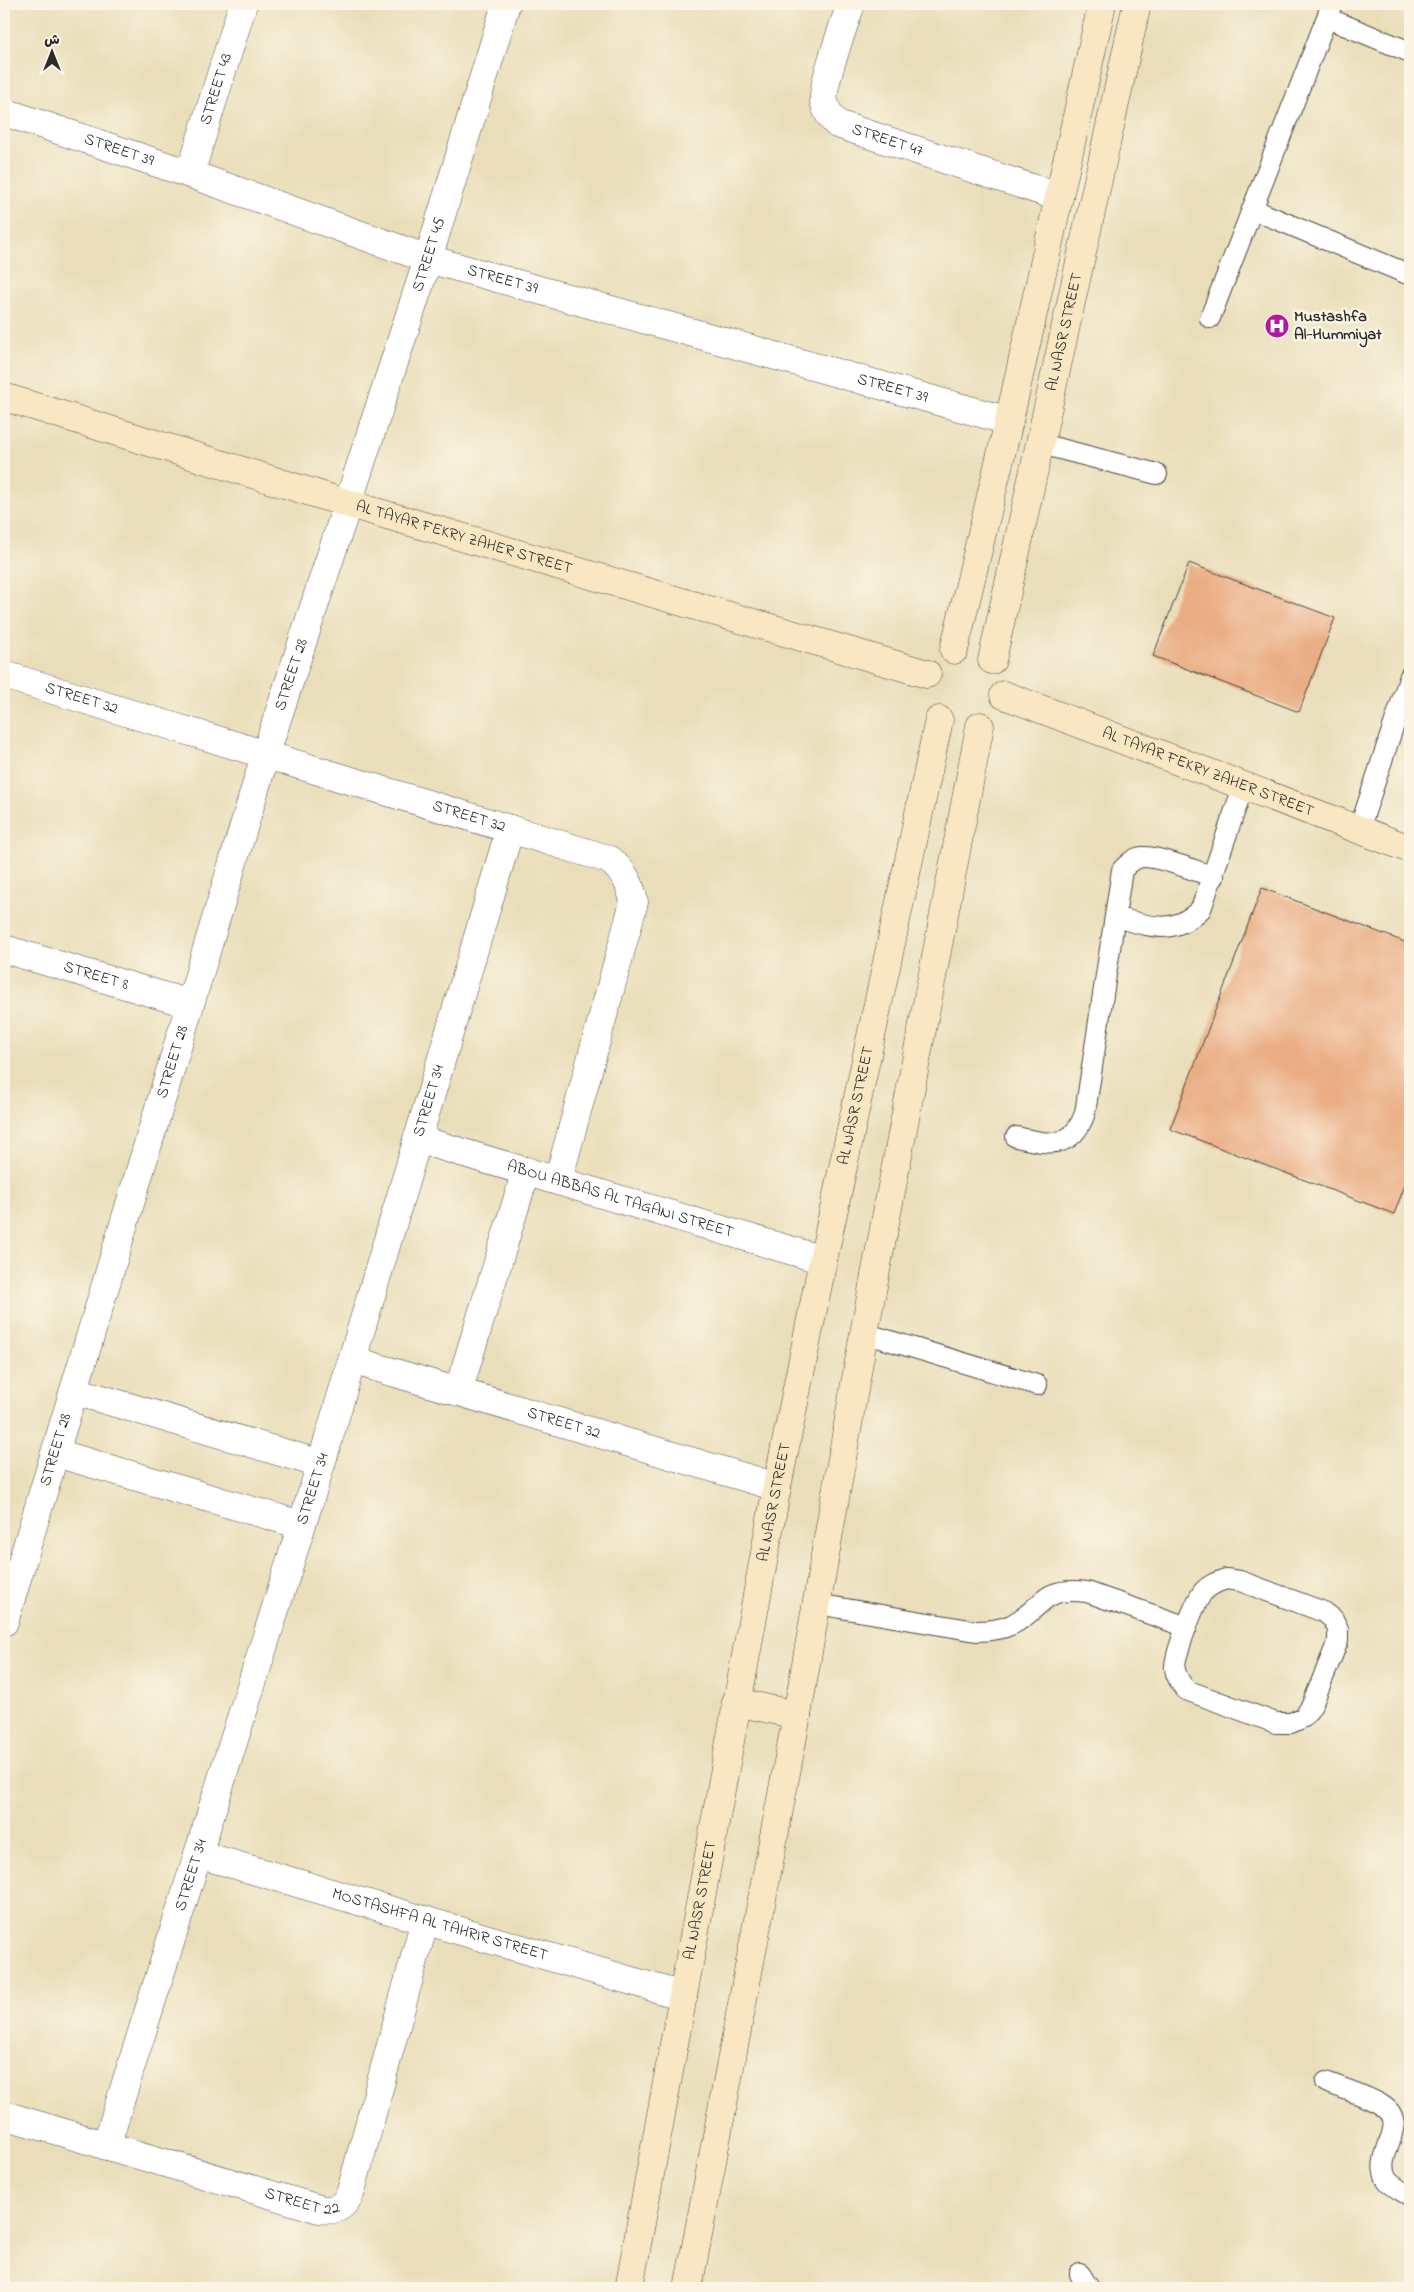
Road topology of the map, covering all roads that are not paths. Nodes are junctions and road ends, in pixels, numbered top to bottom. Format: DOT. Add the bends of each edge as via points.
graph roads {
  1 [pos="243,4"];
  2 [pos="506,4"];
  3 [pos="851,4"];
  4 [pos="1102,4"];
  5 [pos="1137,4"];
  6 [pos="1330,11"];
  7 [pos="1410,52"];
  8 [pos="4,112"];
  9 [pos="190,174"];
  10 [pos="1060,197"];
  11 [pos="1252,209"];
  12 [pos="428,259"];
  13 [pos="1410,275"];
  14 [pos="1210,318"];
  15 [pos="4,397"];
  16 [pos="1009,421"];
  17 [pos="1041,444"];
  18 [pos="1157,474"];
  19 [pos="349,504"];
  20 [pos="954,650"];
  21 [pos="992,660"];
  22 [pos="927,674"];
  23 [pos="4,675"];
  24 [pos="1410,676"];
  25 [pos="1004,696"];
  26 [pos="939,720"];
  27 [pos="980,726"];
  28 [pos="265,756"];
  29 [pos="1243,787"];
  30 [pos="510,829"];
  31 [pos="1359,830"];
  32 [pos="1410,849"];
  33 [pos="1214,877"];
  34 [pos="1114,917"];
  35 [pos="4,948"];
  36 [pos="190,1004"];
  37 [pos="1016,1137"];
  38 [pos="418,1139"];
  39 [pos="526,1171"];
  40 [pos="558,1181"];
  41 [pos="823,1260"];
  42 [pos="864,1332"];
  43 [pos="352,1360"];
  44 [pos="1037,1385"];
  45 [pos="75,1391"];
  46 [pos="458,1392"];
  47 [pos="56,1453"];
  48 [pos="321,1464"];
  49 [pos="777,1487"];
  50 [pos="301,1525"];
  51 [pos="816,1604"];
  52 [pos="4,1622"];
  53 [pos="1187,1627"];
  54 [pos="736,1702"];
  55 [pos="797,1715"];
  56 [pos="198,1854"];
  57 [pos="425,1920"];
  58 [pos="683,1996"];
  59 [pos="1326,2082"];
  60 [pos="4,2116"];
  61 [pos="106,2146"];
  62 [pos="1410,2196"];
  63 [pos="629,2288"];
  64 [pos="688,2288"];
  1 -- 9 [label="street, STREET 43"];
  2 -- 12 [label="street, STREET 45"];
  3 -- 10 [label="street, STREET 47" via="823,99 827,113 837,124"];
  4 -- 10 [label="main road"];
  5 -- 17 [label="main road, AL NASR STREET"];
  6 -- 7 [label="lane"];
  6 -- 11 [label="lane"];
  8 -- 9 [label="street, STREET 39"];
  9 -- 12 [label="street, STREET 39"];
  10 -- 16 [label="main road"];
  11 -- 13 [label="lane"];
  11 -- 14 [label="lane"];
  12 -- 16 [label="street, STREET 39"];
  12 -- 19 [label="street, STREET 45"];
  15 -- 19 [label="main road, AL TAYAR FEKRY ZAHER STREET"];
  16 -- 20 [label="main road"];
  17 -- 18 [label="lane"];
  17 -- 21 [label="main road, AL NASR STREET"];
  19 -- 22 [label="main road, AL TAYAR FEKRY ZAHER STREET"];
  19 -- 28 [label="street, STREET 28"];
  20 -- 21 [label="main road" via="974,650"];
  20 -- 22 [label="main road" via="942,655"];
  21 -- 25 [label="main road" via="1003,676"];
  22 -- 26 [label="main road" via="924,686 926,699"];
  23 -- 28 [label="street, STREET 32"];
  24 -- 31 [label="lane"];
  25 -- 27 [label="main road" via="1000,708"];
  25 -- 29 [label="main road, AL TAYAR FEKRY ZAHER STREET"];
  26 -- 27 [label="main road" via="954,728"];
  26 -- 41 [label="main road, AL NASR STREET"];
  27 -- 42 [label="main road"];
  28 -- 30 [label="street, STREET 32"];
  28 -- 36 [label="street, STREET 28"];
  29 -- 31 [label="main road, AL TAYAR FEKRY ZAHER STREET"];
  29 -- 33 [label="lane"];
  30 -- 38 [label="street, STREET 34"];
  30 -- 40 [label="street, STREET 32" via="608,859 622,870 631,885 634,902"];
  31 -- 32 [label="main road, AL TAYAR FEKRY ZAHER STREET"];
  33 -- 34 [label="lane" via="1201,909 1189,921 1173,927 1156,927"];
  33 -- 34 [label="lane" via="1140,857 1130,861 1122,870"];
  34 -- 37 [label="lane" via="1085,1113 1080,1126 1072,1137 1060,1143 1046,1144"];
  35 -- 36 [label="street, STREET 8"];
  36 -- 45 [label="street, STREET 28"];
  38 -- 39 [label="street, ABOU ABBAS AL TAGANI STREET"];
  38 -- 43 [label="street, STREET 34"];
  39 -- 40 [label="street, ABOU ABBAS AL TAGANI STREET"];
  39 -- 46 [label="street"];
  40 -- 41 [label="street, ABOU ABBAS AL TAGANI STREET"];
  41 -- 49 [label="main road, AL NASR STREET"];
  42 -- 44 [label="lane"];
  42 -- 51 [label="main road"];
  43 -- 46 [label="street, STREET 32"];
  43 -- 48 [label="street, STREET 34"];
  45 -- 47 [label="street, STREET 28"];
  45 -- 48 [label="street"];
  46 -- 49 [label="street, STREET 32"];
  47 -- 50 [label="street"];
  47 -- 52 [label="street, STREET 28"];
  48 -- 50 [label="street, STREET 34"];
  49 -- 54 [label="main road, AL NASR STREET"];
  50 -- 56 [label="street, STREET 34"];
  51 -- 53 [label="lane" via="976,1632 994,1631 1011,1625 1042,1600 1071,1590 1087,1592"];
  51 -- 55 [label="main road"];
  53 -- 53 [label="lane" via="1175,1657 1175,1669 1186,1690 1276,1724 1304,1717 1338,1641 1333,1619 1324,1612 1240,1580 1226,1579 1212,1584 1202,1593"];
  54 -- 55 [label="main road"];
  54 -- 58 [label="main road, AL NASR STREET"];
  55 -- 64 [label="main road"];
  56 -- 57 [label="street, MOSTASHFA AL TAHRIR STREET"];
  56 -- 61 [label="street, STREET 34"];
  57 -- 58 [label="street, MOSTASHFA AL TAHRIR STREET"];
  57 -- 61 [label="street, STREET 22" via="351,2191 348,2201 340,2208 330,2211 319,2209"];
  58 -- 63 [label="main road, AL NASR STREET"];
  59 -- 62 [label="lane" via="1382,2105 1390,2112 1394,2122 1393,2134 1386,2150 1385,2170 1388,2180"];
  60 -- 61 [label="street, STREET 22"];
}
